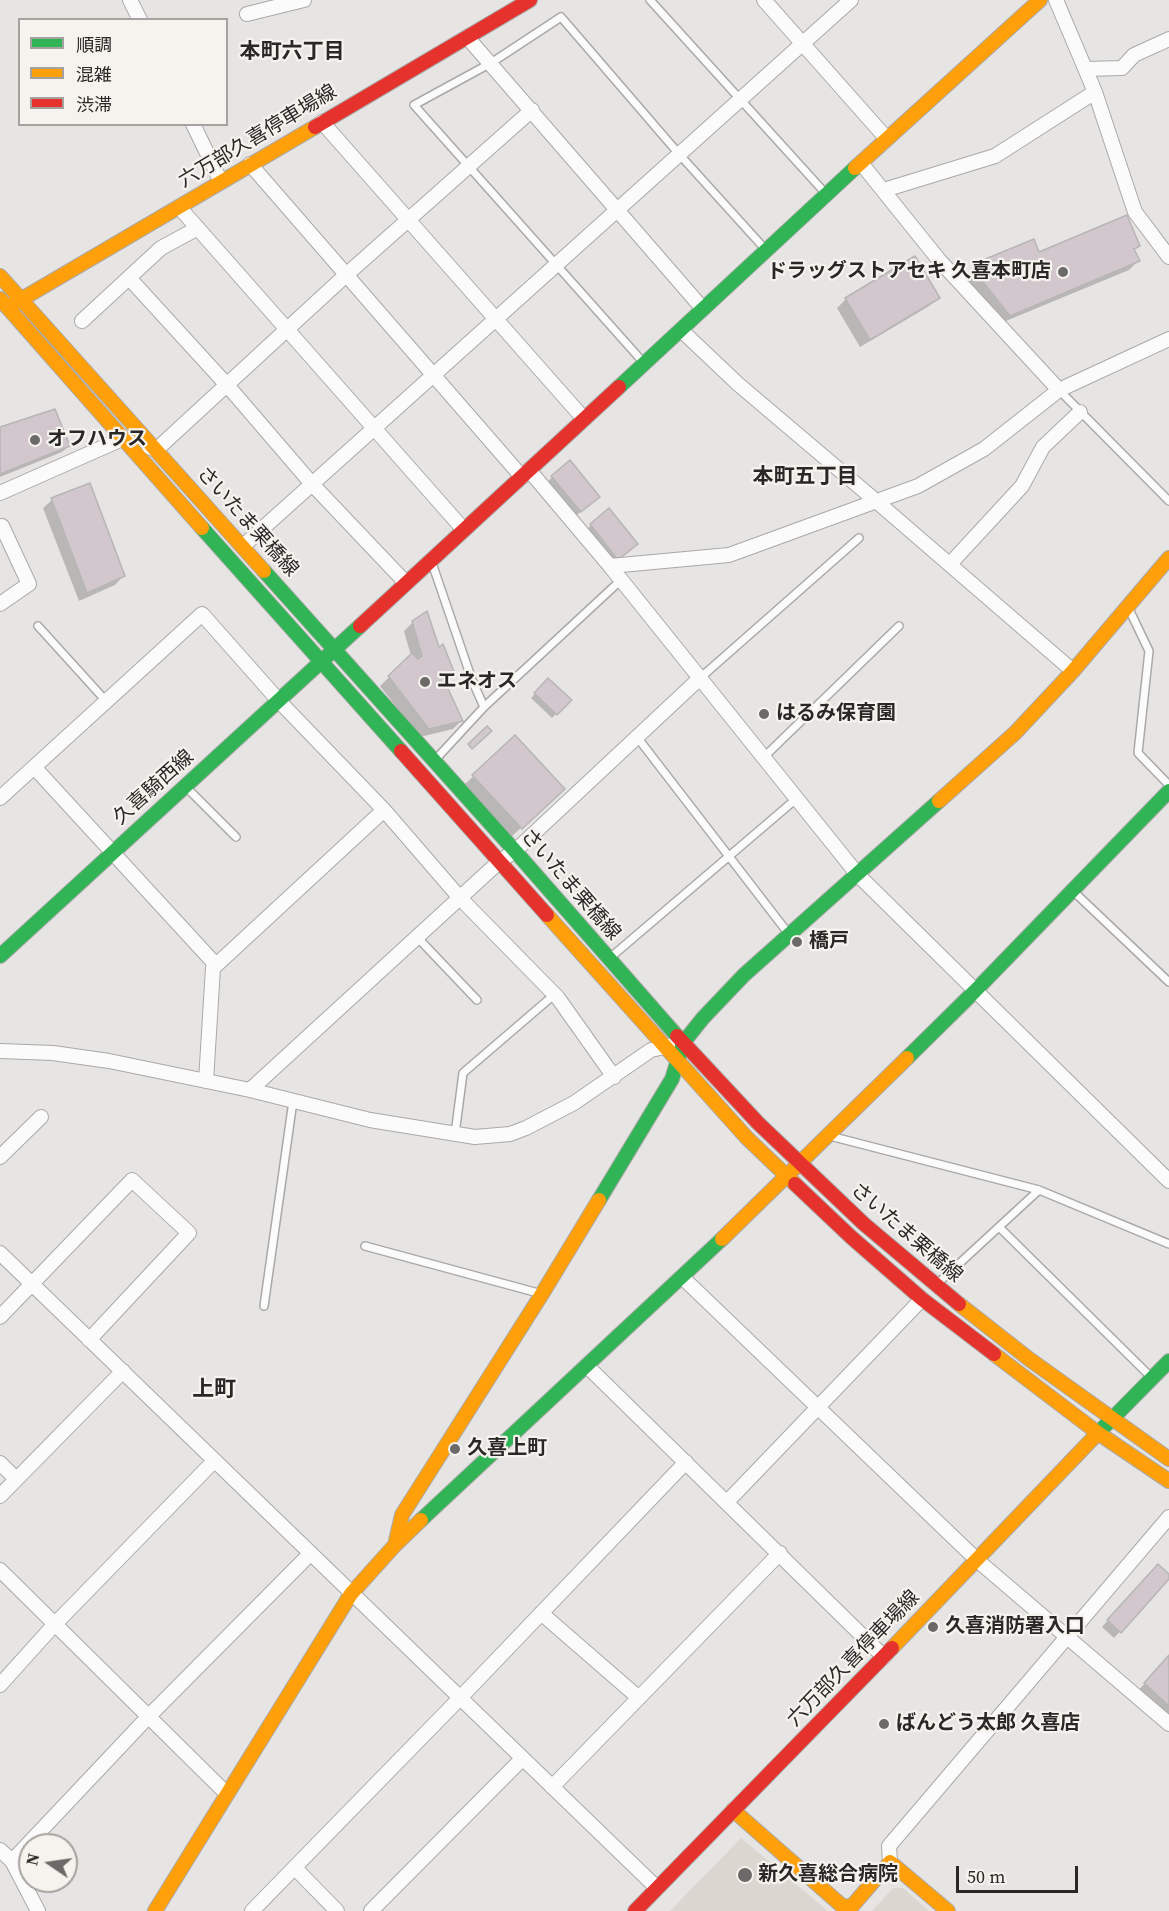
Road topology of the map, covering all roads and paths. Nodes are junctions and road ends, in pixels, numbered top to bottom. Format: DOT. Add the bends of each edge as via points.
graph roads {
  1 [pos="130,0"];
  2 [pos="304,0"];
  3 [pos="530,0"];
  4 [pos="650,0"];
  5 [pos="764,0"];
  6 [pos="851,0"];
  7 [pos="1040,0"];
  8 [pos="1056,0"];
  9 [pos="247,14"];
  10 [pos="139,18"];
  11 [pos="467,37"];
  12 [pos="1169,39"];
  13 [pos="802,44"];
  14 [pos="490,63"];
  15 [pos="1086,69"];
  16 [pos="1095,92"];
  17 [pos="740,100"];
  18 [pos="532,110"];
  19 [pos="322,122"];
  20 [pos="194,126"];
  21 [pos="887,139"];
  22 [pos="679,154"];
  23 [pos="861,163"];
  24 [pos="250,165"];
  25 [pos="470,165"];
  26 [pos="221,182"];
  27 [pos="884,190"];
  28 [pos="827,195"];
  29 [pos="179,207"];
  30 [pos="617,210"];
  31 [pos="408,220"];
  32 [pos="198,228"];
  33 [pos="766,251"];
  34 [pos="1169,257"];
  35 [pos="556,265"];
  36 [pos="346,275"];
  37 [pos="0,276"];
  38 [pos="130,279"];
  39 [pos="21,300"];
  40 [pos="2,306"];
  41 [pos="703,309"];
  42 [pos="496,319"];
  43 [pos="82,321"];
  44 [pos="287,330"];
  45 [pos="681,330"];
  46 [pos="1169,339"];
  47 [pos="644,364"];
  48 [pos="434,375"];
  49 [pos="227,385"];
  50 [pos="1059,390"];
  51 [pos="1080,412"];
  52 [pos="584,419"];
  53 [pos="374,428"];
  54 [pos="122,439"];
  55 [pos="156,450"];
  56 [pos="526,473"];
  57 [pos="312,484"];
  58 [pos="0,494"];
  59 [pos="876,501"];
  60 [pos="1169,501"];
  61 [pos="1,524"];
  62 [pos="464,530"];
  63 [pos="859,538"];
  64 [pos="243,546"];
  65 [pos="1169,558"];
  66 [pos="431,561"];
  67 [pos="950,564"];
  68 [pos="610,566"];
  69 [pos="621,580"];
  70 [pos="406,584"];
  71 [pos="0,604"];
  72 [pos="1128,606"];
  73 [pos="38,626"];
  74 [pos="899,626"];
  75 [pos="334,650"];
  76 [pos="321,662"];
  77 [pos="1073,671"];
  78 [pos="699,679"];
  79 [pos="106,701"];
  80 [pos="279,701"];
  81 [pos="484,707"];
  82 [pos="637,737"];
  83 [pos="763,758"];
  84 [pos="434,761"];
  85 [pos="34,767"];
  86 [pos="1169,785"];
  87 [pos="185,786"];
  88 [pos="1169,791"];
  89 [pos="0,798"];
  90 [pos="796,799"];
  91 [pos="384,810"];
  92 [pos="237,837"];
  93 [pos="515,851"];
  94 [pos="113,853"];
  95 [pos="728,857"];
  96 [pos="500,861"];
  97 [pos="858,876"];
  98 [pos="1072,890"];
  99 [pos="460,898"];
  100 [pos="789,935"];
  101 [pos="417,937"];
  102 [pos="0,956"];
  103 [pos="609,959"];
  104 [pos="216,965"];
  105 [pos="1169,982"];
  106 [pos="975,991"];
  107 [pos="555,994"];
  108 [pos="477,1000"];
  109 [pos="683,1043"];
  110 [pos="666,1047"];
  111 [pos="0,1051"];
  112 [pos="679,1061"];
  113 [pos="614,1077"];
  114 [pos="206,1081"];
  115 [pos="250,1090"];
  116 [pos="293,1101"];
  117 [pos="41,1117"];
  118 [pos="455,1134"];
  119 [pos="827,1136"];
  120 [pos="0,1157"];
  121 [pos="798,1163"];
  122 [pos="786,1176"];
  123 [pos="1169,1180"];
  124 [pos="1040,1190"];
  125 [pos="999,1227"];
  126 [pos="1169,1244"];
  127 [pos="365,1246"];
  128 [pos="0,1253"];
  129 [pos="683,1278"];
  130 [pos="31,1284"];
  131 [pos="935,1285"];
  132 [pos="542,1294"];
  133 [pos="922,1299"];
  134 [pos="264,1306"];
  135 [pos="0,1317"];
  136 [pos="89,1340"];
  137 [pos="1169,1362"];
  138 [pos="588,1367"];
  139 [pos="123,1371"];
  140 [pos="1152,1379"];
  141 [pos="818,1407"];
  142 [pos="1112,1420"];
  143 [pos="1098,1433"];
  144 [pos="1169,1459"];
  145 [pos="214,1461"];
  146 [pos="686,1462"];
  147 [pos="0,1463"];
  148 [pos="16,1479"];
  149 [pos="1169,1481"];
  150 [pos="0,1496"];
  151 [pos="727,1502"];
  152 [pos="1169,1517"];
  153 [pos="395,1545"];
  154 [pos="780,1553"];
  155 [pos="310,1554"];
  156 [pos="977,1560"];
  157 [pos="0,1570"];
  158 [pos="351,1594"];
  159 [pos="541,1613"];
  160 [pos="54,1625"];
  161 [pos="1066,1638"];
  162 [pos="884,1657"];
  163 [pos="0,1685"];
  164 [pos="460,1698"];
  165 [pos="639,1698"];
  166 [pos="148,1717"];
  167 [pos="1169,1724"];
  168 [pos="522,1759"];
  169 [pos="552,1787"];
  170 [pos="227,1794"];
  171 [pos="733,1810"];
  172 [pos="0,1850"];
  173 [pos="12,1861"];
  174 [pos="890,1862"];
  175 [pos="294,1868"];
  176 [pos="657,1888"];
  177 [pos="38,1911"];
  178 [pos="155,1911"];
  179 [pos="252,1911"];
  180 [pos="337,1911"];
  181 [pos="371,1911"];
  182 [pos="635,1911"];
  183 [pos="948,1911"];
  1 -- 10 [label="street"];
  2 -- 9 [label="street"];
  3 -- 11 [label="main road, 六万部久喜停車場線"];
  4 -- 17 [label="lane"];
  5 -- 13 [label="street"];
  6 -- 13 [label="street"];
  7 -- 21 [label="main road, 久喜騎西線"];
  8 -- 15 [label="street"];
  11 -- 14 [label="street"];
  11 -- 19 [label="main road, 六万部久喜停車場線"];
  12 -- 15 [label="street" via="1134,55 1122,68"];
  13 -- 17 [label="street"];
  13 -- 21 [label="street"];
  14 -- 18 [label="street"];
  14 -- 22 [label="lane" via="561,17"];
  14 -- 25 [label="lane" via="414,105"];
  15 -- 16 [label="street"];
  16 -- 27 [label="street" via="995,156"];
  16 -- 34 [label="street" via="1135,212"];
  17 -- 22 [label="street"];
  17 -- 28 [label="lane"];
  18 -- 25 [label="street"];
  18 -- 30 [label="street"];
  19 -- 24 [label="main road, 六万部久喜停車場線"];
  19 -- 31 [label="street"];
  20 -- 26 [label="street"];
  21 -- 23 [label="main road, 久喜騎西線"];
  22 -- 30 [label="street"];
  22 -- 33 [label="lane"];
  23 -- 27 [label="street"];
  23 -- 28 [label="main road, 久喜騎西線"];
  24 -- 26 [label="main road, 六万部久喜停車場線"];
  24 -- 36 [label="street"];
  25 -- 31 [label="street"];
  25 -- 35 [label="lane"];
  26 -- 29 [label="main road, 六万部久喜停車場線"];
  27 -- 50 [label="street" via="939,260"];
  28 -- 33 [label="main road, 久喜騎西線"];
  29 -- 32 [label="street"];
  29 -- 39 [label="main road, 六万部久喜停車場線"];
  30 -- 35 [label="street"];
  30 -- 41 [label="street"];
  31 -- 36 [label="street"];
  31 -- 42 [label="street"];
  32 -- 38 [label="street" via="161,248"];
  32 -- 44 [label="street"];
  33 -- 41 [label="main road, 久喜騎西線"];
  35 -- 42 [label="street"];
  35 -- 47 [label="lane"];
  36 -- 44 [label="street"];
  36 -- 48 [label="street"];
  37 -- 39 [label="main road, さいたま栗橋線"];
  38 -- 43 [label="street"];
  38 -- 49 [label="street"];
  39 -- 40 [label="main road, 六万部久喜停車場線"];
  39 -- 55 [label="main road, さいたま栗橋線"];
  40 -- 54 [label="main road, さいたま栗橋線"];
  41 -- 45 [label="main road, 久喜騎西線"];
  42 -- 48 [label="street"];
  42 -- 52 [label="street"];
  44 -- 49 [label="street"];
  44 -- 53 [label="street"];
  45 -- 47 [label="main road, 久喜騎西線"];
  45 -- 59 [label="street" via="738,384"];
  46 -- 50 [label="street"];
  47 -- 52 [label="main road, 久喜騎西線"];
  48 -- 53 [label="street"];
  48 -- 56 [label="street"];
  49 -- 55 [label="street"];
  49 -- 57 [label="street"];
  50 -- 51 [label="lane"];
  50 -- 59 [label="street" via="984,449 918,486"];
  51 -- 60 [label="lane"];
  51 -- 67 [label="street" via="1043,447 1022,486"];
  52 -- 56 [label="main road, 久喜騎西線"];
  53 -- 57 [label="street"];
  53 -- 62 [label="street"];
  54 -- 55 [label="street"];
  54 -- 58 [label="street"];
  54 -- 76 [label="main road, さいたま栗橋線"];
  55 -- 64 [label="main road, さいたま栗橋線"];
  56 -- 62 [label="main road, 久喜騎西線"];
  56 -- 68 [label="street"];
  57 -- 64 [label="street"];
  57 -- 70 [label="street"];
  59 -- 67 [label="street"];
  59 -- 68 [label="street" via="729,555"];
  61 -- 71 [label="street" via="29,584"];
  62 -- 66 [label="main road, 久喜騎西線"];
  63 -- 78 [label="lane"];
  64 -- 75 [label="main road, さいたま栗橋線"];
  65 -- 72 [label="main road"];
  66 -- 70 [label="main road, 久喜騎西線"];
  66 -- 81 [label="lane"];
  67 -- 77 [label="street"];
  68 -- 69 [label="street"];
  69 -- 78 [label="street"];
  69 -- 81 [label="lane"];
  70 -- 75 [label="main road, 久喜騎西線"];
  72 -- 77 [label="main road"];
  72 -- 86 [label="lane" via="1149,651 1138,753"];
  73 -- 79 [label="lane"];
  74 -- 83 [label="lane"];
  75 -- 76 [label="main road, 久喜騎西線"];
  75 -- 84 [label="main road, さいたま栗橋線"];
  76 -- 80 [label="main road, 久喜騎西線"];
  76 -- 96 [label="main road, さいたま栗橋線"];
  77 -- 97 [label="main road" via="1015,733"];
  78 -- 82 [label="street"];
  78 -- 83 [label="street"];
  79 -- 80 [label="street" via="202,614"];
  79 -- 85 [label="street"];
  80 -- 87 [label="main road, 久喜騎西線"];
  80 -- 91 [label="street"];
  81 -- 84 [label="lane"];
  82 -- 93 [label="street"];
  82 -- 95 [label="lane"];
  83 -- 90 [label="street"];
  84 -- 93 [label="main road, さいたま栗橋線"];
  85 -- 89 [label="street"];
  85 -- 94 [label="street"];
  87 -- 92 [label="lane"];
  87 -- 94 [label="main road, 久喜騎西線"];
  88 -- 98 [label="main road"];
  90 -- 95 [label="lane"];
  90 -- 97 [label="street"];
  91 -- 99 [label="street"];
  91 -- 104 [label="street"];
  93 -- 96 [label="street"];
  93 -- 103 [label="main road, さいたま栗橋線"];
  94 -- 102 [label="main road, 久喜騎西線"];
  94 -- 104 [label="street"];
  95 -- 100 [label="lane"];
  95 -- 103 [label="lane"];
  96 -- 99 [label="street"];
  96 -- 110 [label="main road, さいたま栗橋線"];
  97 -- 100 [label="main road"];
  97 -- 106 [label="street"];
  98 -- 105 [label="lane"];
  98 -- 106 [label="main road"];
  99 -- 101 [label="street"];
  99 -- 107 [label="street"];
  100 -- 109 [label="main road" via="744,975"];
  101 -- 108 [label="lane"];
  101 -- 115 [label="street"];
  103 -- 109 [label="main road, さいたま栗橋線"];
  104 -- 114 [label="street"];
  106 -- 119 [label="main road"];
  106 -- 123 [label="street"];
  107 -- 113 [label="street"];
  107 -- 118 [label="lane" via="463,1073"];
  109 -- 110 [label="street"];
  109 -- 112 [label="main road"];
  109 -- 121 [label="main road, さいたま栗橋線"];
  110 -- 112 [label="main road, さいたま栗橋線"];
  110 -- 113 [label="street" via="651,1050"];
  111 -- 114 [label="street" via="109,1061"];
  112 -- 122 [label="main road, さいたま栗橋線"];
  112 -- 132 [label="main road"];
  113 -- 118 [label="street" via="574,1103 510,1134"];
  114 -- 115 [label="street"];
  115 -- 116 [label="street"];
  116 -- 118 [label="street" via="370,1120"];
  116 -- 134 [label="lane"];
  117 -- 120 [label="street"];
  119 -- 121 [label="main road"];
  119 -- 124 [label="lane"];
  121 -- 122 [label="main road"];
  121 -- 131 [label="main road, さいたま栗橋線"];
  122 -- 129 [label="main road"];
  122 -- 133 [label="main road, さいたま栗橋線"];
  124 -- 125 [label="lane"];
  124 -- 126 [label="lane"];
  125 -- 131 [label="lane"];
  125 -- 140 [label="lane"];
  127 -- 132 [label="lane"];
  128 -- 130 [label="street"];
  129 -- 138 [label="main road"];
  129 -- 141 [label="street"];
  130 -- 135 [label="street"];
  130 -- 136 [label="street"];
  130 -- 136 [label="street" via="132,1180 189,1233"];
  131 -- 142 [label="main road, さいたま栗橋線"];
  132 -- 153 [label="main road" via="402,1515"];
  133 -- 141 [label="street"];
  133 -- 143 [label="main road, さいたま栗橋線"];
  136 -- 139 [label="street"];
  137 -- 140 [label="main road, 六万部久喜停車場線"];
  138 -- 146 [label="street"];
  138 -- 153 [label="main road"];
  139 -- 145 [label="street"];
  139 -- 148 [label="street"];
  140 -- 142 [label="main road, 六万部久喜停車場線"];
  141 -- 151 [label="street"];
  141 -- 156 [label="street"];
  142 -- 143 [label="main road, 六万部久喜停車場線"];
  142 -- 144 [label="main road, さいたま栗橋線"];
  143 -- 149 [label="main road, さいたま栗橋線"];
  143 -- 156 [label="main road, 六万部久喜停車場線"];
  145 -- 155 [label="street"];
  145 -- 160 [label="street"];
  146 -- 151 [label="street"];
  146 -- 159 [label="street"];
  147 -- 148 [label="street"];
  148 -- 150 [label="street"];
  151 -- 154 [label="street"];
  152 -- 161 [label="street"];
  153 -- 158 [label="main road"];
  154 -- 162 [label="street"];
  154 -- 165 [label="street"];
  155 -- 158 [label="street"];
  155 -- 166 [label="street"];
  156 -- 161 [label="street"];
  156 -- 162 [label="main road, 六万部久喜停車場線"];
  157 -- 160 [label="street"];
  158 -- 164 [label="street"];
  158 -- 170 [label="main road"];
  159 -- 164 [label="street"];
  159 -- 165 [label="street"];
  160 -- 163 [label="street"];
  160 -- 166 [label="street"];
  161 -- 167 [label="street"];
  161 -- 174 [label="street" via="889,1846"];
  162 -- 171 [label="main road, 六万部久喜停車場線"];
  164 -- 168 [label="street"];
  164 -- 175 [label="street"];
  165 -- 169 [label="street"];
  166 -- 170 [label="street"];
  166 -- 173 [label="street"];
  168 -- 169 [label="street"];
  168 -- 181 [label="street"];
  169 -- 176 [label="street"];
  170 -- 178 [label="main road"];
  171 -- 174 [label="main road" via="846,1907 853,1905"];
  171 -- 176 [label="main road, 六万部久喜停車場線"];
  172 -- 173 [label="street"];
  173 -- 177 [label="street"];
  174 -- 183 [label="main road"];
  175 -- 179 [label="street"];
  175 -- 180 [label="street"];
  176 -- 182 [label="main road, 六万部久喜停車場線"];
}
